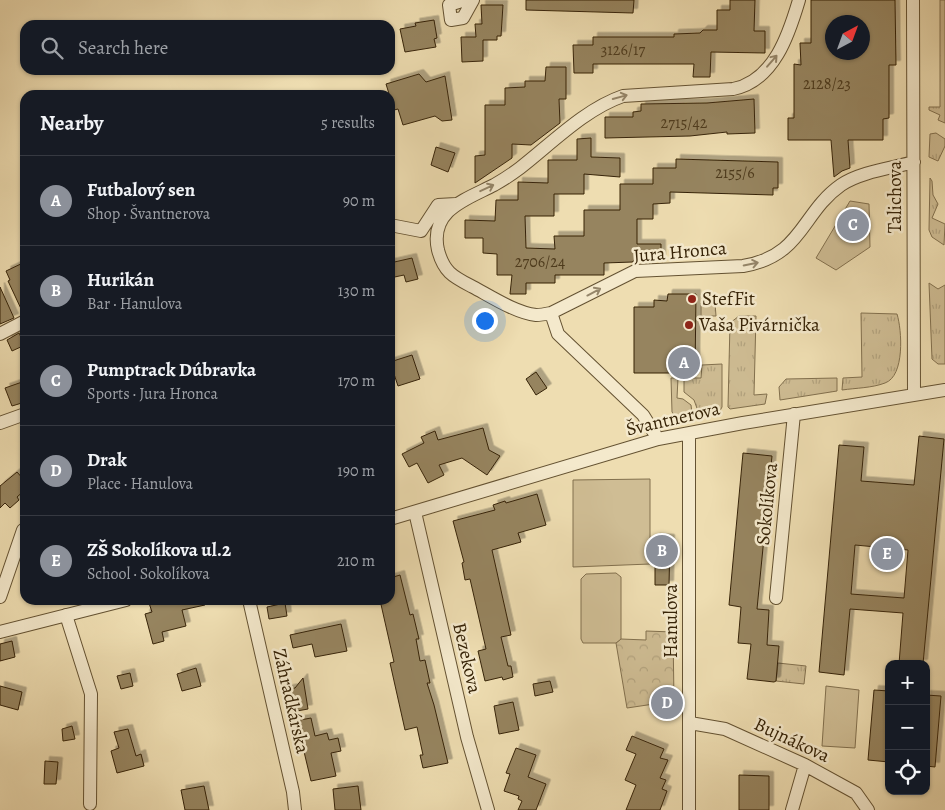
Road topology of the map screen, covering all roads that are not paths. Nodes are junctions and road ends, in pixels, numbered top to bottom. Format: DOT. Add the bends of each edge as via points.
graph roads {
  1 [pos="465,0"];
  2 [pos="473,0"];
  3 [pos="799,0"];
  4 [pos="913,0"];
  5 [pos="914,162"];
  6 [pos="456,204"];
  7 [pos="395,226"];
  8 [pos="551,313"];
  9 [pos="20,324"];
  10 [pos="0,334"];
  11 [pos="945,390"];
  12 [pos="914,394"];
  13 [pos="794,414"];
  14 [pos="20,416"];
  15 [pos="0,423"];
  16 [pos="688,433"];
  17 [pos="658,439"];
  18 [pos="415,512"];
  19 [pos="395,518"];
  20 [pos="20,539"];
  21 [pos="0,597"];
  22 [pos="776,598"];
  23 [pos="106,605"];
  24 [pos="250,605"];
  25 [pos="66,615"];
  26 [pos="0,632"];
  27 [pos="690,723"];
  28 [pos="805,765"];
  29 [pos="90,804"];
  30 [pos="295,810"];
  31 [pos="488,810"];
  32 [pos="690,810"];
  33 [pos="792,810"];
  34 [pos="868,810"];
  1 -- 2 [label="street" via="449,5 451,20 463,18"];
  6 -- 3 [label="street, Jura Hronca, one-way" via="507,177 615,98 745,86 778,55"];
  4 -- 5 [label="street, Talichova"];
  8 -- 5 [label="street, Jura Hronca, one-way" via="635,271 760,263 791,244 830,194 843,184"];
  5 -- 12 [label="street, Talichova"];
  6 -- 7 [label="street, Jura Hronca" via="438,205 421,230"];
  6 -- 8 [label="street, Jura Hronca" via="441,221 438,231 441,261 451,274 523,312 536,315"];
  8 -- 17 [label="street" via="558,334 643,415"];
  9 -- 10 [label="street"];
  11 -- 12 [label="street, Švantnerova"];
  12 -- 13 [label="street, Švantnerova"];
  13 -- 16 [label="street, Švantnerova"];
  13 -- 22 [label="street, Sokolíkova"];
  14 -- 15 [label="street"];
  16 -- 17 [label="street, Švantnerova"];
  16 -- 27 [label="street, Hanulova"];
  17 -- 18 [label="street, Švantnerova"];
  18 -- 19 [label="street, Švantnerova"];
  18 -- 31 [label="street, Bezekova" via="464,727"];
  20 -- 21 [label="street"];
  23 -- 25 [label="street"];
  24 -- 30 [label="street, Záhradkárska"];
  25 -- 26 [label="street"];
  25 -- 29 [label="street" via="92,694"];
  27 -- 28 [label="street, Bujnákova" via="724,729"];
  27 -- 32 [label="street, Hanulova"];
  28 -- 33 [label="street"];
  28 -- 34 [label="street, Bujnákova" via="856,793"];
}
